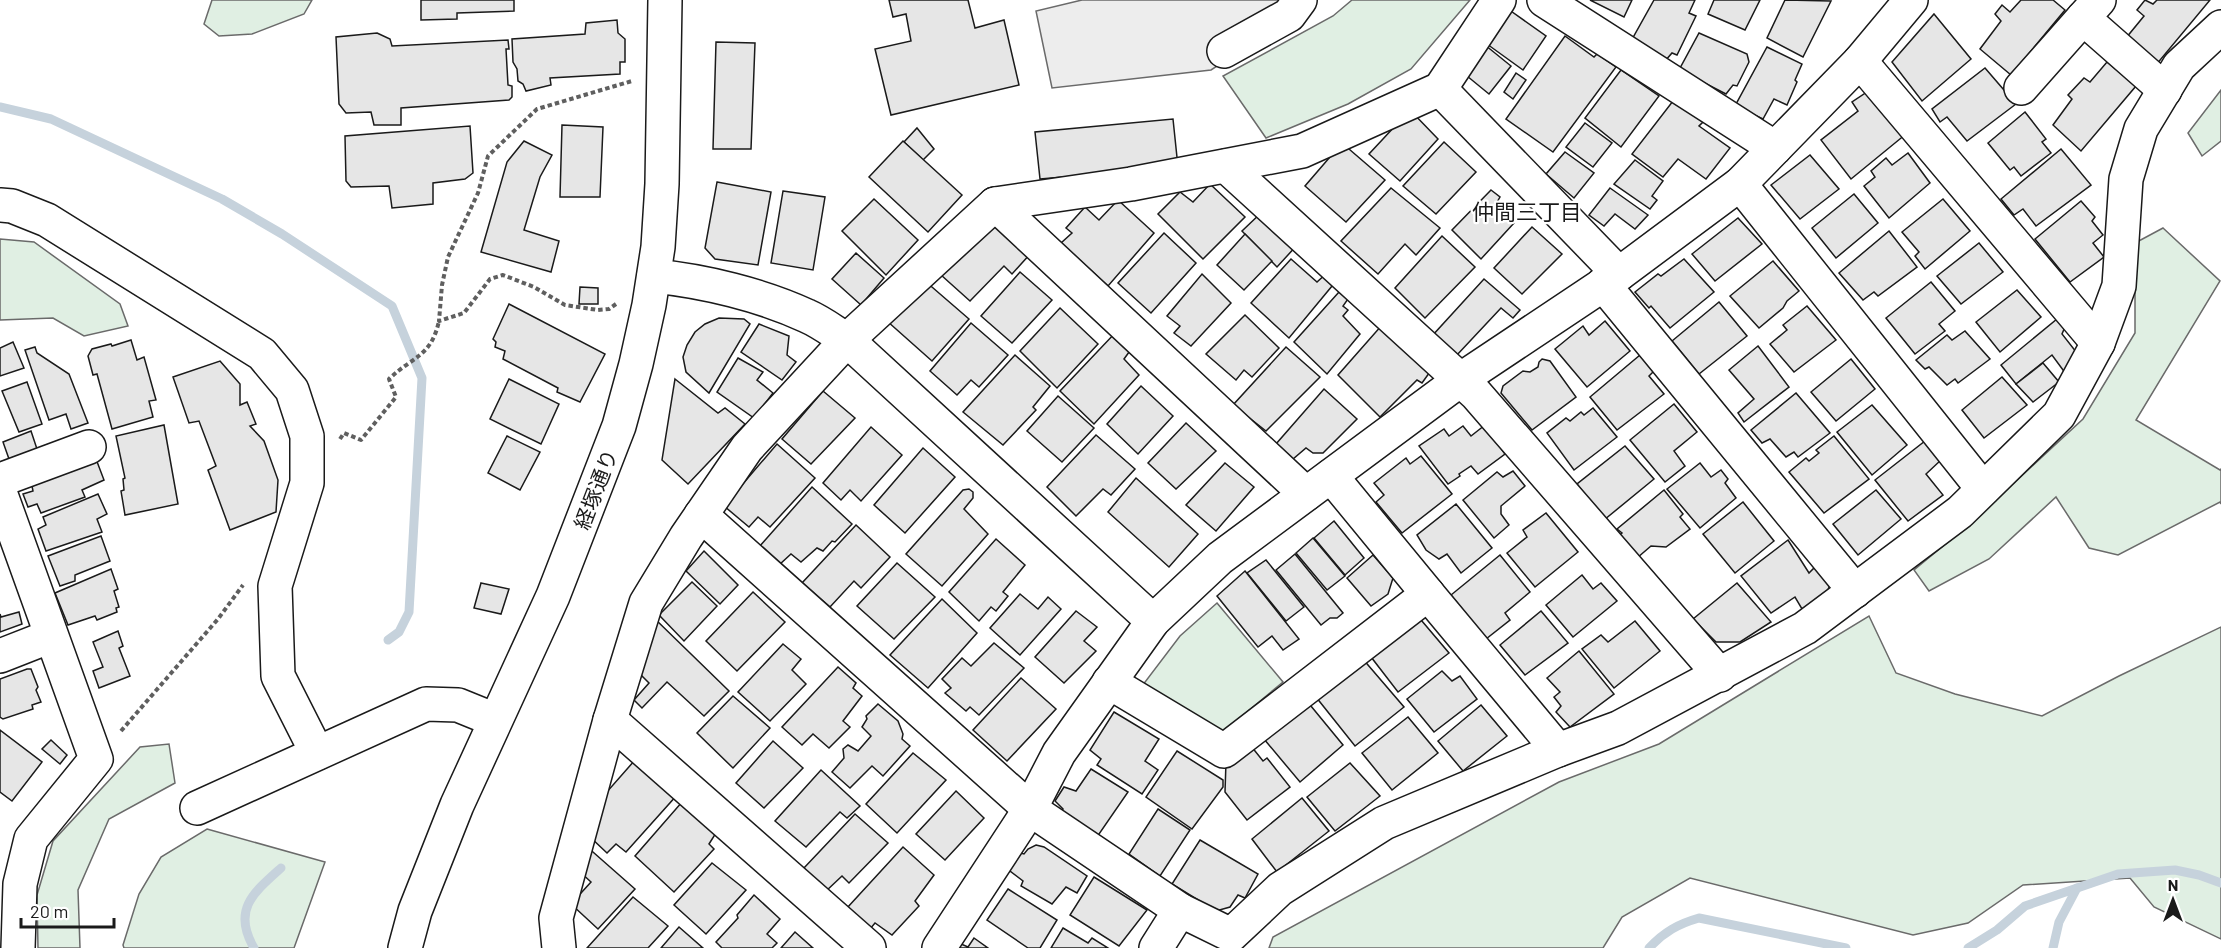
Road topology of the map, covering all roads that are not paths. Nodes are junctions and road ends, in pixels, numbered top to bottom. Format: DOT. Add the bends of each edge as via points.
graph roads {
  1 [pos="665,0"];
  2 [pos="1300,0"];
  3 [pos="1499,0"];
  4 [pos="1544,0"];
  5 [pos="1903,2"];
  6 [pos="2091,9"];
  7 [pos="2221,27"];
  8 [pos="1224,51"];
  9 [pos="1860,61"];
  10 [pos="2021,88"];
  11 [pos="1440,89"];
  12 [pos="2165,90"];
  13 [pos="1775,148"];
  14 [pos="1226,166"];
  15 [pos="1740,184"];
  16 [pos="995,204"];
  17 [pos="0,205"];
  18 [pos="654,276"];
  19 [pos="1611,279"];
  20 [pos="847,340"];
  21 [pos="2098,343"];
  22 [pos="1460,380"];
  23 [pos="89,447"];
  24 [pos="0,480"];
  25 [pos="1319,485"];
  26 [pos="1983,489"];
  27 [pos="0,492"];
  28 [pos="700,515"];
  29 [pos="1855,591"];
  30 [pos="1428,594"];
  31 [pos="1153,621"];
  32 [pos="51,636"];
  33 [pos="0,656"];
  34 [pos="1720,675"];
  35 [pos="1109,682"];
  36 [pos="495,720"];
  37 [pos="610,720"];
  38 [pos="1558,750"];
  39 [pos="317,753"];
  40 [pos="197,808"];
  41 [pos="1030,809"];
  42 [pos="1180,910"];
  43 [pos="18,948"];
  44 [pos="405,948"];
  45 [pos="559,948"];
  46 [pos="869,948"];
  47 [pos="939,948"];
  48 [pos="1156,948"];
  1 -- 18 [label="street, 経塚通り" via="662,184"];
  2 -- 8 [label="street" via="1289,15"];
  3 -- 11 [label="street"];
  4 -- 13 [label="street"];
  5 -- 9 [label="street"];
  6 -- 10 [label="street"];
  6 -- 12 [label="street"];
  7 -- 12 [label="street" via="2179,66"];
  9 -- 13 [label="street"];
  9 -- 21 [label="street"];
  11 -- 14 [label="street" via="1302,151"];
  11 -- 19 [label="street"];
  12 -- 21 [label="street" via="2141,129 2126,179 2119,286"];
  13 -- 15 [label="street"];
  14 -- 16 [label="street"];
  14 -- 22 [label="street"];
  15 -- 19 [label="street"];
  15 -- 26 [label="street"];
  16 -- 20 [label="street"];
  16 -- 25 [label="street"];
  17 -- 39 [label="street" via="46,220 262,354 292,390 307,436 307,483 274,586 278,676"];
  18 -- 20 [label="street" via="685,279 769,301 809,317"];
  18 -- 36 [label="street, 経塚通り" via="619,426 553,596"];
  19 -- 22 [label="street"];
  19 -- 29 [label="street"];
  20 -- 28 [label="street" via="747,448"];
  20 -- 31 [label="street"];
  21 -- 26 [label="street" via="2059,415"];
  22 -- 25 [label="street"];
  22 -- 34 [label="street"];
  23 -- 24 [label="street"];
  25 -- 30 [label="street"];
  25 -- 31 [label="street" via="1220,558"];
  26 -- 29 [label="street" via="1960,512"];
  27 -- 32 [label="street"];
  28 -- 37 [label="street" via="646,603"];
  28 -- 41 [label="street"];
  29 -- 34 [label="street" via="1805,628"];
  30 -- 35 [label="street" via="1224,751"];
  30 -- 38 [label="street"];
  31 -- 35 [label="street"];
  32 -- 33 [label="street"];
  32 -- 43 [label="street" via="96,759 31,839 20,884"];
  34 -- 38 [label="street" via="1618,728"];
  35 -- 41 [label="street" via="1059,753"];
  36 -- 39 [label="street" via="458,705 426,704"];
  36 -- 44 [label="street, 経塚通り" via="415,911"];
  37 -- 45 [label="street" via="556,918"];
  37 -- 46 [label="street"];
  38 -- 42 [label="street" via="1384,823 1280,889 1231,935"];
  39 -- 40 [label="street"];
  41 -- 42 [label="street"];
  41 -- 47 [label="street"];
  42 -- 48 [label="street"];
}
